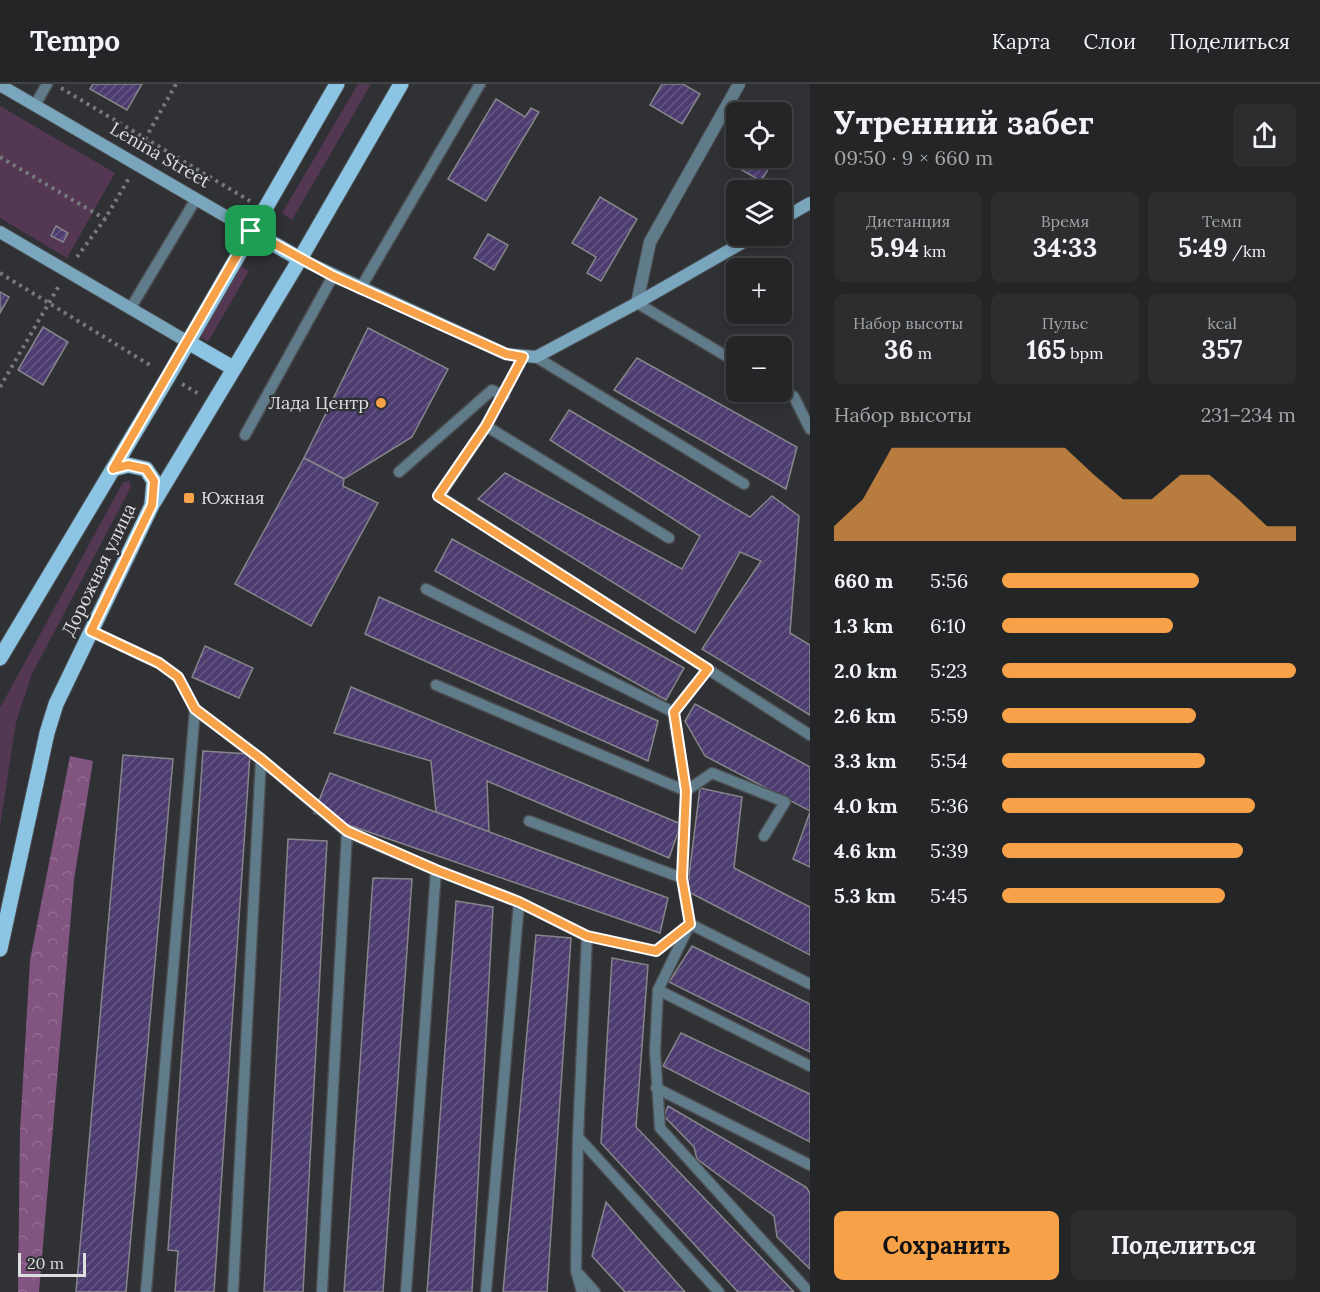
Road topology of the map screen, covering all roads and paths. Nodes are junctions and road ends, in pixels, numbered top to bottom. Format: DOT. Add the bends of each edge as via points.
graph roads {
  1 [pos="47,84"];
  2 [pos="53,84"];
  3 [pos="176,84"];
  4 [pos="337,84"];
  5 [pos="401,84"];
  6 [pos="480,84"];
  7 [pos="739,84"];
  8 [pos="0,85"];
  9 [pos="35,105"];
  10 [pos="145,138"];
  11 [pos="0,157"];
  12 [pos="196,199"];
  13 [pos="810,203"];
  14 [pos="264,209"];
  15 [pos="792,213"];
  16 [pos="105,219"];
  17 [pos="251,231"];
  18 [pos="0,232"];
  19 [pos="737,246"];
  20 [pos="300,260"];
  21 [pos="0,273"];
  22 [pos="333,276"];
  23 [pos="360,289"];
  24 [pos="637,303"];
  25 [pos="130,309"];
  26 [pos="188,342"];
  27 [pos="726,356"];
  28 [pos="523,357"];
  29 [pos="536,357"];
  30 [pos="233,368"];
  31 [pos="168,376"];
  32 [pos="504,396"];
  33 [pos="792,396"];
  34 [pos="213,402"];
  35 [pos="486,426"];
  36 [pos="810,429"];
  37 [pos="245,435"];
  38 [pos="113,469"];
  39 [pos="399,472"];
  40 [pos="744,483"];
  41 [pos="152,505"];
  42 [pos="669,538"];
  43 [pos="426,589"];
  44 [pos="91,631"];
  45 [pos="0,658"];
  46 [pos="708,669"];
  47 [pos="436,685"];
  48 [pos="195,709"];
  49 [pos="674,712"];
  50 [pos="810,735"];
  51 [pos="261,759"];
  52 [pos="686,791"];
  53 [pos="529,820"];
  54 [pos="347,831"];
  55 [pos="764,836"];
  56 [pos="436,870"];
  57 [pos="682,878"];
  58 [pos="519,902"];
  59 [pos="690,924"];
  60 [pos="587,936"];
  61 [pos="0,949"];
  62 [pos="810,984"];
  63 [pos="658,990"];
  64 [pos="810,1066"];
  65 [pos="656,1088"];
  66 [pos="578,1137"];
  67 [pos="810,1165"];
  68 [pos="576,1271"];
  69 [pos="146,1292"];
  70 [pos="233,1292"];
  71 [pos="322,1292"];
  72 [pos="406,1292"];
  73 [pos="486,1292"];
  74 [pos="582,1292"];
  75 [pos="595,1292"];
  76 [pos="719,1292"];
  77 [pos="809,1292"];
  1 -- 9 [label="lane"];
  2 -- 10 [label="path"];
  3 -- 10 [label="path"];
  4 -- 14 [label="main road, Дорожная улица"];
  5 -- 20 [label="main road, Дорожная улица"];
  6 -- 23 [label="lane"];
  7 -- 24 [label="street" via="650,242"];
  8 -- 9 [label="street, Lenina Street"];
  9 -- 12 [label="street, Lenina Street"];
  10 -- 14 [label="path"];
  11 -- 16 [label="path"];
  12 -- 17 [label="street, Lenina Street"];
  12 -- 25 [label="lane"];
  13 -- 15 [label="street"];
  14 -- 17 [label="main road, Дорожная улица"];
  17 -- 20 [label="main road, Lenina Street"];
  17 -- 26 [label="main road, Дорожная улица"];
  18 -- 25 [label="street"];
  19 -- 24 [label="street"];
  20 -- 22 [label="street"];
  20 -- 30 [label="main road, Дорожная улица"];
  21 -- 31 [label="path"];
  22 -- 23 [label="street"];
  22 -- 37 [label="lane"];
  23 -- 28 [label="street" via="506,354"];
  24 -- 27 [label="lane"];
  24 -- 29 [label="street"];
  25 -- 26 [label="street"];
  26 -- 30 [label="main road"];
  26 -- 31 [label="main road, Дорожная улица"];
  28 -- 29 [label="street"];
  28 -- 32 [label="lane"];
  29 -- 40 [label="lane"];
  30 -- 34 [label="main road, Дорожная улица"];
  31 -- 34 [label="path"];
  31 -- 38 [label="main road, Дорожная улица"];
  32 -- 35 [label="lane"];
  32 -- 39 [label="lane" via="492,390"];
  33 -- 36 [label="lane"];
  34 -- 41 [label="main road, Дорожная улица"];
  35 -- 42 [label="lane"];
  35 -- 46 [label="lane" via="438,496"];
  38 -- 41 [label="main road" via="128,465 146,469 154,481"];
  38 -- 45 [label="main road, Дорожная улица"];
  41 -- 44 [label="main road, Дорожная улица"];
  43 -- 49 [label="lane"];
  44 -- 48 [label="lane" via="159,663 178,677"];
  44 -- 61 [label="main road, Дорожная улица" via="56,704 47,733"];
  46 -- 49 [label="lane"];
  46 -- 50 [label="lane"];
  47 -- 52 [label="lane"];
  48 -- 51 [label="lane"];
  48 -- 69 [label="lane"];
  49 -- 52 [label="lane"];
  51 -- 54 [label="lane"];
  51 -- 70 [label="lane"];
  52 -- 55 [label="lane" via="712,773 785,802"];
  52 -- 57 [label="lane"];
  53 -- 57 [label="lane"];
  54 -- 56 [label="lane"];
  54 -- 71 [label="lane"];
  56 -- 58 [label="lane"];
  56 -- 72 [label="lane"];
  57 -- 59 [label="lane"];
  58 -- 60 [label="lane"];
  58 -- 73 [label="lane"];
  59 -- 60 [label="lane" via="656,951"];
  59 -- 62 [label="lane"];
  59 -- 63 [label="lane"];
  60 -- 66 [label="lane"];
  63 -- 64 [label="lane"];
  63 -- 65 [label="lane"];
  65 -- 67 [label="lane"];
  65 -- 77 [label="lane" via="660,1128"];
  66 -- 68 [label="lane"];
  66 -- 76 [label="lane"];
  68 -- 74 [label="lane"];
  68 -- 75 [label="lane"];
}
